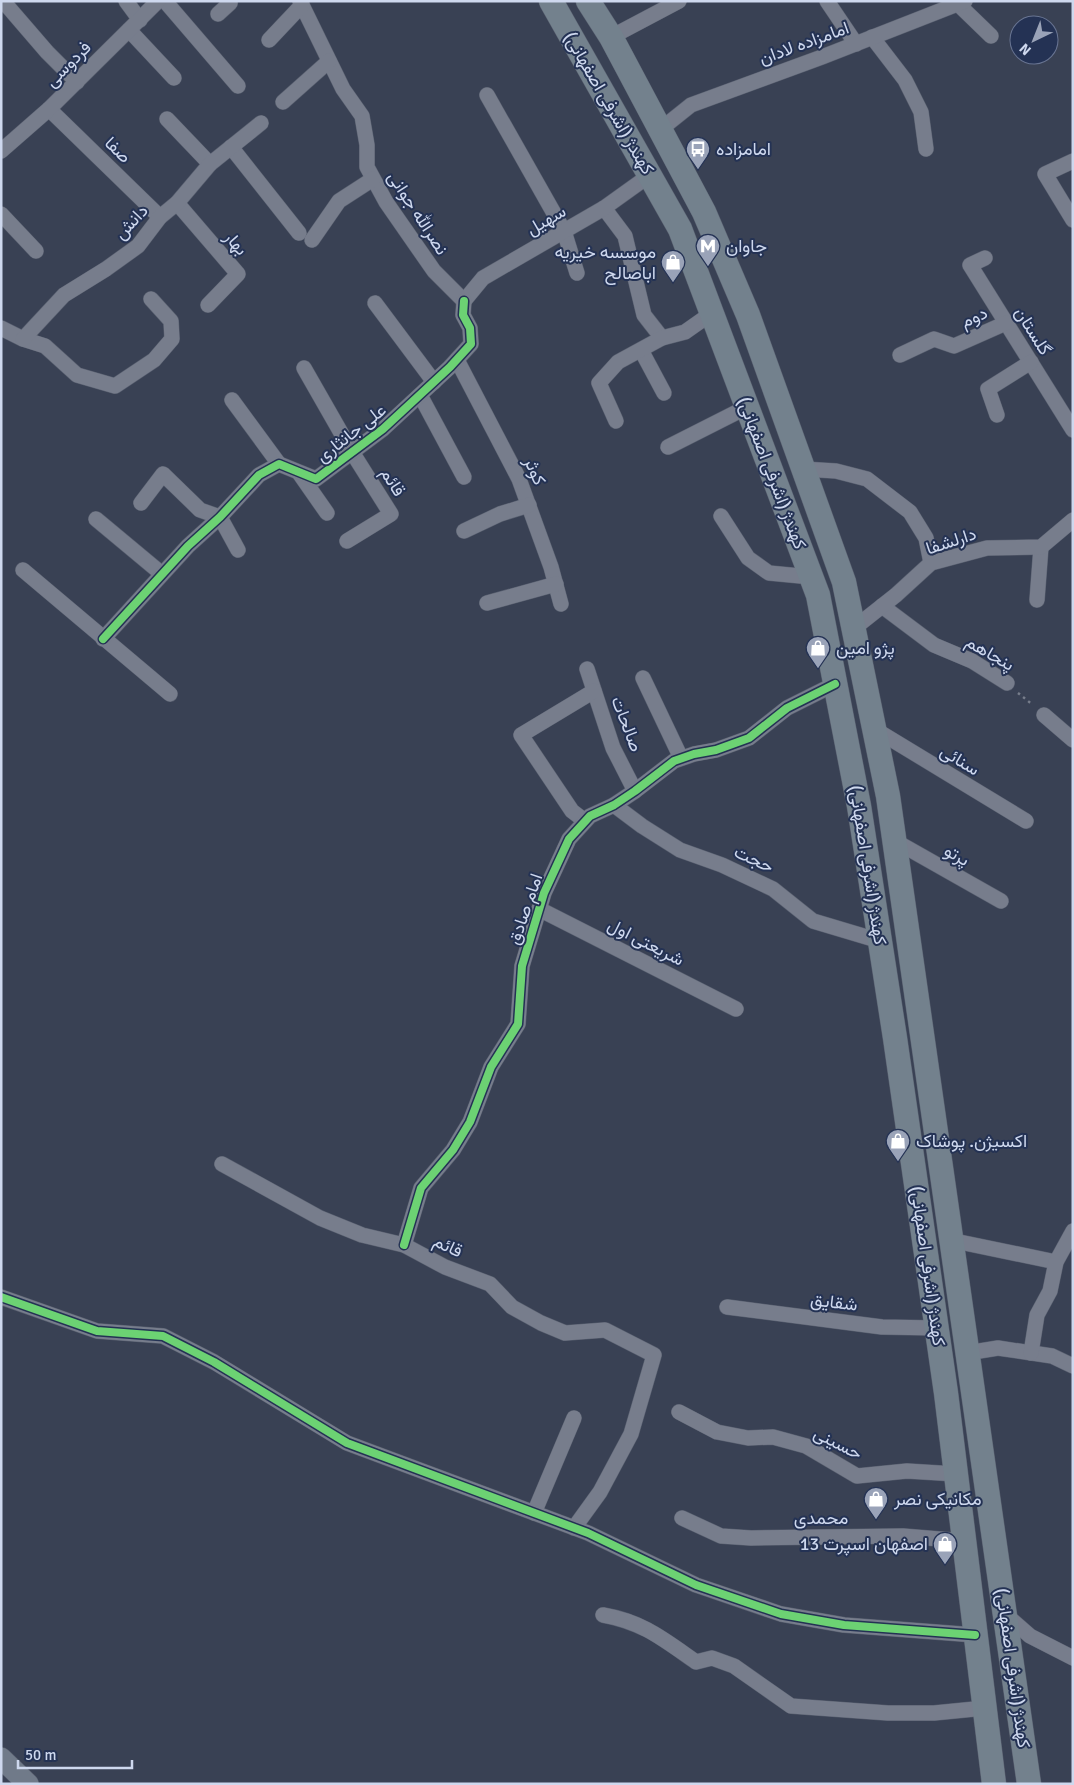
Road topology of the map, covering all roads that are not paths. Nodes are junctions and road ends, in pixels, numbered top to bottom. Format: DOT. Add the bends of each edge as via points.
graph roads {
  1 [pos="4,1"];
  2 [pos="126,1"];
  3 [pos="158,1"];
  4 [pos="165,1"];
  5 [pos="228,1"];
  6 [pos="551,1"];
  7 [pos="588,1"];
  8 [pos="679,1"];
  9 [pos="827,1"];
  10 [pos="301,3"];
  11 [pos="961,3"];
  12 [pos="218,14"];
  13 [pos="140,20"];
  14 [pos="128,30"];
  15 [pos="991,36"];
  16 [pos="611,37"];
  17 [pos="872,38"];
  18 [pos="269,40"];
  19 [pos="856,44"];
  20 [pos="329,61"];
  21 [pos="174,78"];
  22 [pos="77,82"];
  23 [pos="238,86"];
  24 [pos="487,95"];
  25 [pos="283,102"];
  26 [pos="49,110"];
  27 [pos="167,119"];
  28 [pos="261,123"];
  29 [pos="623,127"];
  30 [pos="661,129"];
  31 [pos="231,147"];
  32 [pos="926,149"];
  33 [pos="1,151"];
  34 [pos="1073,161"];
  35 [pos="210,164"];
  36 [pos="650,175"];
  37 [pos="373,179"];
  38 [pos="177,203"];
  39 [pos="604,208"];
  40 [pos="704,212"];
  41 [pos="1,214"];
  42 [pos="160,217"];
  43 [pos="1073,220"];
  44 [pos="564,231"];
  45 [pos="36,251"];
  46 [pos="985,258"];
  47 [pos="577,273"];
  48 [pos="701,288"];
  49 [pos="151,299"];
  50 [pos="464,301"];
  51 [pos="375,303"];
  52 [pos="208,305"];
  53 [pos="712,313"];
  54 [pos="1006,323"];
  55 [pos="3,331"];
  56 [pos="662,338"];
  57 [pos="23,339"];
  58 [pos="641,350"];
  59 [pos="900,355"];
  60 [pos="457,360"];
  61 [pos="1031,362"];
  62 [pos="304,368"];
  63 [pos="434,382"];
  64 [pos="664,393"];
  65 [pos="420,395"];
  66 [pos="778,398"];
  67 [pos="232,400"];
  68 [pos="747,407"];
  69 [pos="997,415"];
  70 [pos="616,422"];
  71 [pos="1073,430"];
  72 [pos="668,447"];
  73 [pos="352,452"];
  74 [pos="279,464"];
  75 [pos="803,469"];
  76 [pos="299,473"];
  77 [pos="464,477"];
  78 [pos="141,503"];
  79 [pos="529,505"];
  80 [pos="327,513"];
  81 [pos="721,516"];
  82 [pos="220,517"];
  83 [pos="96,520"];
  84 [pos="1073,520"];
  85 [pos="464,531"];
  86 [pos="346,541"];
  87 [pos="1041,547"];
  88 [pos="238,550"];
  89 [pos="931,563"];
  90 [pos="23,570"];
  91 [pos="162,574"];
  92 [pos="811,577"];
  93 [pos="556,584"];
  94 [pos="1037,600"];
  95 [pos="487,603"];
  96 [pos="561,604"];
  97 [pos="882,606"];
  98 [pos="853,628"];
  99 [pos="103,639"];
  100 [pos="587,669"];
  101 [pos="643,678"];
  102 [pos="1007,683"];
  103 [pos="835,684"];
  104 [pos="594,691"];
  105 [pos="170,694"];
  106 [pos="1044,714"];
  107 [pos="876,730"];
  108 [pos="1073,740"];
  109 [pos="681,758"];
  110 [pos="635,792"];
  111 [pos="614,804"];
  112 [pos="585,821"];
  113 [pos="1026,821"];
  114 [pos="895,841"];
  115 [pos="1001,901"];
  116 [pos="539,908"];
  117 [pos="880,941"];
  118 [pos="736,1009"];
  119 [pos="222,1164"];
  120 [pos="940,1165"];
  121 [pos="914,1166"];
  122 [pos="1073,1230"];
  123 [pos="950,1240"];
  124 [pos="404,1245"];
  125 [pos="1056,1262"];
  126 [pos="1,1297"];
  127 [pos="727,1307"];
  128 [pos="937,1328"];
  129 [pos="966,1353"];
  130 [pos="1031,1353"];
  131 [pos="1073,1366"];
  132 [pos="678,1412"];
  133 [pos="574,1418"];
  134 [pos="956,1474"];
  135 [pos="534,1513"];
  136 [pos="682,1518"];
  137 [pos="574,1528"];
  138 [pos="964,1541"];
  139 [pos="1005,1614"];
  140 [pos="603,1615"];
  141 [pos="976,1635"];
  142 [pos="1073,1658"];
  143 [pos="984,1708"];
  144 [pos="1,1758"];
  145 [pos="28,1784"];
  146 [pos="994,1784"];
  147 [pos="1029,1784"];
  1 -- 22 [label="street"];
  2 -- 13 [label="street"];
  3 -- 13 [label="street, فردوسی"];
  4 -- 23 [label="street"];
  5 -- 12 [label="street" via="230,3"];
  6 -- 29 [label="main road, کهندژ (اشرفی اصفهانی)"];
  7 -- 16 [label="main road, کهندژ (اشرفی اصفهانی)"];
  8 -- 16 [label="street"];
  9 -- 19 [label="street"];
  10 -- 18 [label="street"];
  10 -- 20 [label="street, نصرالله جوانی"];
  11 -- 15 [label="street"];
  11 -- 17 [label="street, امامزاده لادان"];
  13 -- 14 [label="street, فردوسی"];
  14 -- 21 [label="street"];
  14 -- 22 [label="street, فردوسی"];
  16 -- 30 [label="main road, کهندژ (اشرفی اصفهانی)"];
  17 -- 19 [label="street, امامزاده لادان"];
  17 -- 32 [label="street" via="905,80 921,112"];
  19 -- 30 [label="street, امامزاده لادان" via="691,105"];
  20 -- 25 [label="street"];
  20 -- 37 [label="street, نصرالله جوانی" via="362,116 367,167"];
  22 -- 26 [label="street, فردوسی"];
  24 -- 44 [label="street"];
  26 -- 33 [label="street, فردوسی"];
  26 -- 42 [label="street, صفا"];
  27 -- 35 [label="street"];
  28 -- 31 [label="street, دانش"];
  29 -- 36 [label="main road, کهندژ (اشرفی اصفهانی)"];
  29 -- 40 [label="main road" via="637,136 689,223 694,226 703,223"];
  30 -- 40 [label="main road, کهندژ (اشرفی اصفهانی)"];
  31 -- 35 [label="street, دانش"];
  31 -- 37 [label="street" via="306,236 339,201"];
  34 -- 43 [label="street" via="1045,174"];
  35 -- 38 [label="street, دانش"];
  36 -- 39 [label="street, سهیل"];
  36 -- 48 [label="main road, کهندژ (اشرفی اصفهانی)" via="680,229"];
  37 -- 50 [label="street, نصرالله جوانی" via="434,271"];
  38 -- 42 [label="street, دانش"];
  38 -- 52 [label="street, بهار" via="238,274"];
  39 -- 44 [label="street, سهیل"];
  39 -- 56 [label="street" via="625,236 644,315"];
  40 -- 66 [label="main road, کهندژ (اشرفی اصفهانی)" via="748,315"];
  41 -- 45 [label="street"];
  42 -- 57 [label="street, دانش" via="138,246 64,295"];
  44 -- 47 [label="street"];
  44 -- 50 [label="street, سهیل" via="483,278"];
  46 -- 54 [label="street, گلستان" via="970,265"];
  48 -- 53 [label="main road, کهندژ (اشرفی اصفهانی)"];
  48 -- 66 [label="main road" via="708,282 713,283 726,295 766,391"];
  49 -- 57 [label="street" via="171,321 172,339 154,360 114,386 77,375 45,346"];
  50 -- 60 [label="street, علی جانثاری" via="463,315 470,328 471,344"];
  51 -- 63 [label="street"];
  53 -- 56 [label="street" via="685,332"];
  53 -- 68 [label="main road, کهندژ (اشرفی اصفهانی)"];
  54 -- 59 [label="street, دوم" via="954,346 934,340"];
  54 -- 61 [label="street, گلستان"];
  55 -- 57 [label="street"];
  56 -- 58 [label="street"];
  58 -- 64 [label="street"];
  58 -- 70 [label="street" via="618,362 599,383"];
  60 -- 63 [label="street, علی جانثاری"];
  60 -- 79 [label="street, کوثر" via="519,479"];
  61 -- 69 [label="street" via="988,390"];
  61 -- 71 [label="street, گلستان"];
  62 -- 73 [label="street"];
  63 -- 65 [label="street, علی جانثاری"];
  65 -- 73 [label="street, علی جانثاری"];
  65 -- 77 [label="street"];
  66 -- 75 [label="main road, کهندژ (اشرفی اصفهانی)"];
  67 -- 74 [label="street"];
  68 -- 72 [label="street"];
  68 -- 92 [label="main road, کهندژ (اشرفی اصفهانی)"];
  73 -- 76 [label="street, علی جانثاری" via="316,479"];
  73 -- 86 [label="street, قائم" via="391,514"];
  74 -- 76 [label="street, علی جانثاری"];
  74 -- 82 [label="street" via="258,475"];
  75 -- 89 [label="street" via="836,471 867,479 910,512 926,538"];
  75 -- 98 [label="main road, کهندژ (اشرفی اصفهانی)" via="844,582"];
  76 -- 80 [label="street"];
  78 -- 82 [label="street" via="163,474 200,510"];
  79 -- 85 [label="street"];
  79 -- 93 [label="street, کوثر"];
  81 -- 92 [label="street" via="748,558 769,573"];
  82 -- 88 [label="street"];
  82 -- 91 [label="street"];
  83 -- 91 [label="street"];
  84 -- 87 [label="street"];
  87 -- 89 [label="street, دارلشفا" via="987,548"];
  87 -- 94 [label="street"];
  89 -- 97 [label="street, دارلشفا"];
  90 -- 99 [label="street"];
  91 -- 99 [label="street"];
  92 -- 103 [label="main road, کهندژ (اشرفی اصفهانی)" via="818,595"];
  93 -- 95 [label="street"];
  93 -- 96 [label="street, کوثر"];
  97 -- 98 [label="street, دارلشفا"];
  97 -- 102 [label="street, پنجاهم" via="934,645 972,661"];
  98 -- 107 [label="main road, کهندژ (اشرفی اصفهانی)"];
  99 -- 105 [label="street"];
  100 -- 104 [label="street, صالحات"];
  101 -- 109 [label="street"];
  103 -- 109 [label="street, امام صادق" via="787,708 749,738"];
  103 -- 117 [label="main road, کهندژ (اشرفی اصفهانی)" via="859,806"];
  104 -- 110 [label="street, صالحات" via="614,748"];
  104 -- 112 [label="street" via="521,735 572,811"];
  106 -- 108 [label="street"];
  107 -- 113 [label="street, سنائی"];
  107 -- 114 [label="main road, کهندژ (اشرفی اصفهانی)"];
  109 -- 110 [label="street, امام صادق"];
  110 -- 111 [label="street, امام صادق"];
  111 -- 112 [label="street, امام صادق"];
  111 -- 117 [label="street, حجت" via="680,850 773,889 813,922"];
  112 -- 116 [label="street, امام صادق" via="569,839"];
  114 -- 115 [label="street, پرتو"];
  114 -- 120 [label="main road, کهندژ (اشرفی اصفهانی)"];
  116 -- 118 [label="street, شریعتی اول"];
  116 -- 124 [label="street, امام صادق" via="522,966 518,1024 491,1067 470,1122 453,1150 421,1188"];
  117 -- 121 [label="main road, کهندژ (اشرفی اصفهانی)"];
  119 -- 124 [label="street, قائم" via="320,1218 362,1235"];
  120 -- 121 [label="main road"];
  120 -- 123 [label="main road, کهندژ (اشرفی اصفهانی)"];
  121 -- 128 [label="main road, کهندژ (اشرفی اصفهانی)"];
  122 -- 125 [label="street"];
  123 -- 125 [label="street"];
  123 -- 129 [label="main road, کهندژ (اشرفی اصفهانی)"];
  124 -- 137 [label="street, قائم" via="445,1267 490,1284 512,1307 541,1323 565,1333 605,1330 654,1355 631,1434 600,1492"];
  125 -- 130 [label="street" via="1050,1291 1037,1315"];
  126 -- 135 [label="street" via="97,1331 163,1336 214,1362 346,1443"];
  127 -- 128 [label="street, شقایق" via="882,1327"];
  128 -- 134 [label="main road, کهندژ (اشرفی اصفهانی)"];
  129 -- 130 [label="street" via="998,1348"];
  129 -- 139 [label="main road, کهندژ (اشرفی اصفهانی)"];
  130 -- 131 [label="street" via="1052,1356"];
  132 -- 134 [label="street, حسینی" via="717,1432 748,1438 773,1437 806,1446 857,1476 907,1471"];
  133 -- 135 [label="street"];
  134 -- 138 [label="main road, کهندژ (اشرفی اصفهانی)"];
  135 -- 137 [label="street"];
  136 -- 138 [label="street, محمدی" via="720,1536 903,1536"];
  137 -- 141 [label="street" via="696,1585 781,1614 844,1625"];
  138 -- 141 [label="main road, کهندژ (اشرفی اصفهانی)"];
  139 -- 142 [label="street" via="1030,1636"];
  139 -- 147 [label="main road, کهندژ (اشرفی اصفهانی)"];
  140 -- 143 [label="street" via="622,1618 651,1631 696,1662 712,1658 734,1666 790,1706 888,1713"];
  141 -- 143 [label="main road, کهندژ (اشرفی اصفهانی)"];
  143 -- 146 [label="main road, کهندژ (اشرفی اصفهانی)"];
  144 -- 145 [label="main road"];
}
